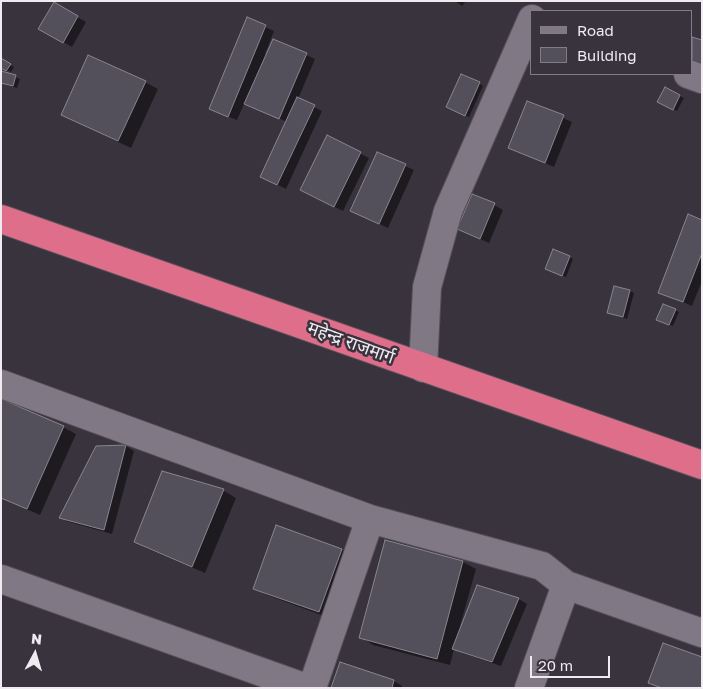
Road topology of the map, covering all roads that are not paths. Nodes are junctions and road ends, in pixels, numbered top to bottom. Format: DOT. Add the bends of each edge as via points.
graph roads {
  1 [pos="530,23"];
  2 [pos="1,218"];
  3 [pos="423,368"];
  4 [pos="1,384"];
  5 [pos="702,465"];
  6 [pos="370,519"];
  7 [pos="1,579"];
  8 [pos="566,585"];
  9 [pos="702,633"];
  10 [pos="306,688"];
  11 [pos="312,688"];
  12 [pos="529,688"];
  1 -- 3 [label="street" via="448,211 427,287"];
  2 -- 3 [label="highway, महेन्द्र राजमार्ग"];
  3 -- 5 [label="highway, महेन्द्र राजमार्ग"];
  4 -- 6 [label="street"];
  6 -- 8 [label="street" via="542,566"];
  6 -- 11 [label="street"];
  7 -- 10 [label="street"];
  8 -- 9 [label="street"];
  8 -- 12 [label="street"];
}
